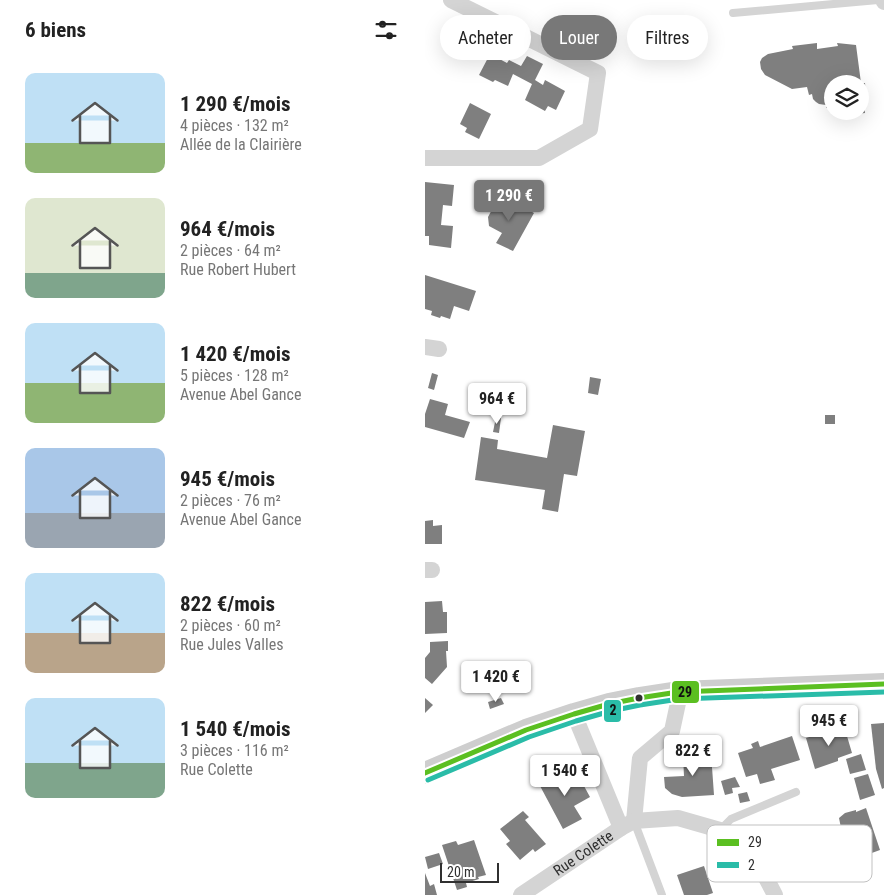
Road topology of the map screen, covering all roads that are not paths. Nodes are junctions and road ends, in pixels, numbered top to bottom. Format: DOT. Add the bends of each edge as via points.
graph roads {
  1 [pos="451,0"];
  2 [pos="878,0"];
  3 [pos="733,13"];
  4 [pos="425,158"];
  5 [pos="884,684"];
  6 [pos="678,692"];
  7 [pos="574,714"];
  8 [pos="425,773"];
  9 [pos="796,792"];
  10 [pos="628,825"];
  11 [pos="725,825"];
  12 [pos="707,826"];
  13 [pos="768,882"];
  14 [pos="521,895"];
  15 [pos="662,895"];
  16 [pos="775,895"];
  1 -- 4 [label="street" via="598,73 590,129 539,158"];
  2 -- 3 [label="lane"];
  5 -- 6 [label="main road"];
  6 -- 7 [label="main road" via="609,704"];
  6 -- 10 [label="street" via="671,731 640,758"];
  7 -- 8 [label="main road" via="526,730"];
  7 -- 10 [label="street"];
  9 -- 11 [label="lane" via="731,819"];
  10 -- 12 [label="street" via="678,818"];
  10 -- 14 [label="street, Rue Colette"];
  10 -- 15 [label="lane"];
  13 -- 16 [label="street"];
}
